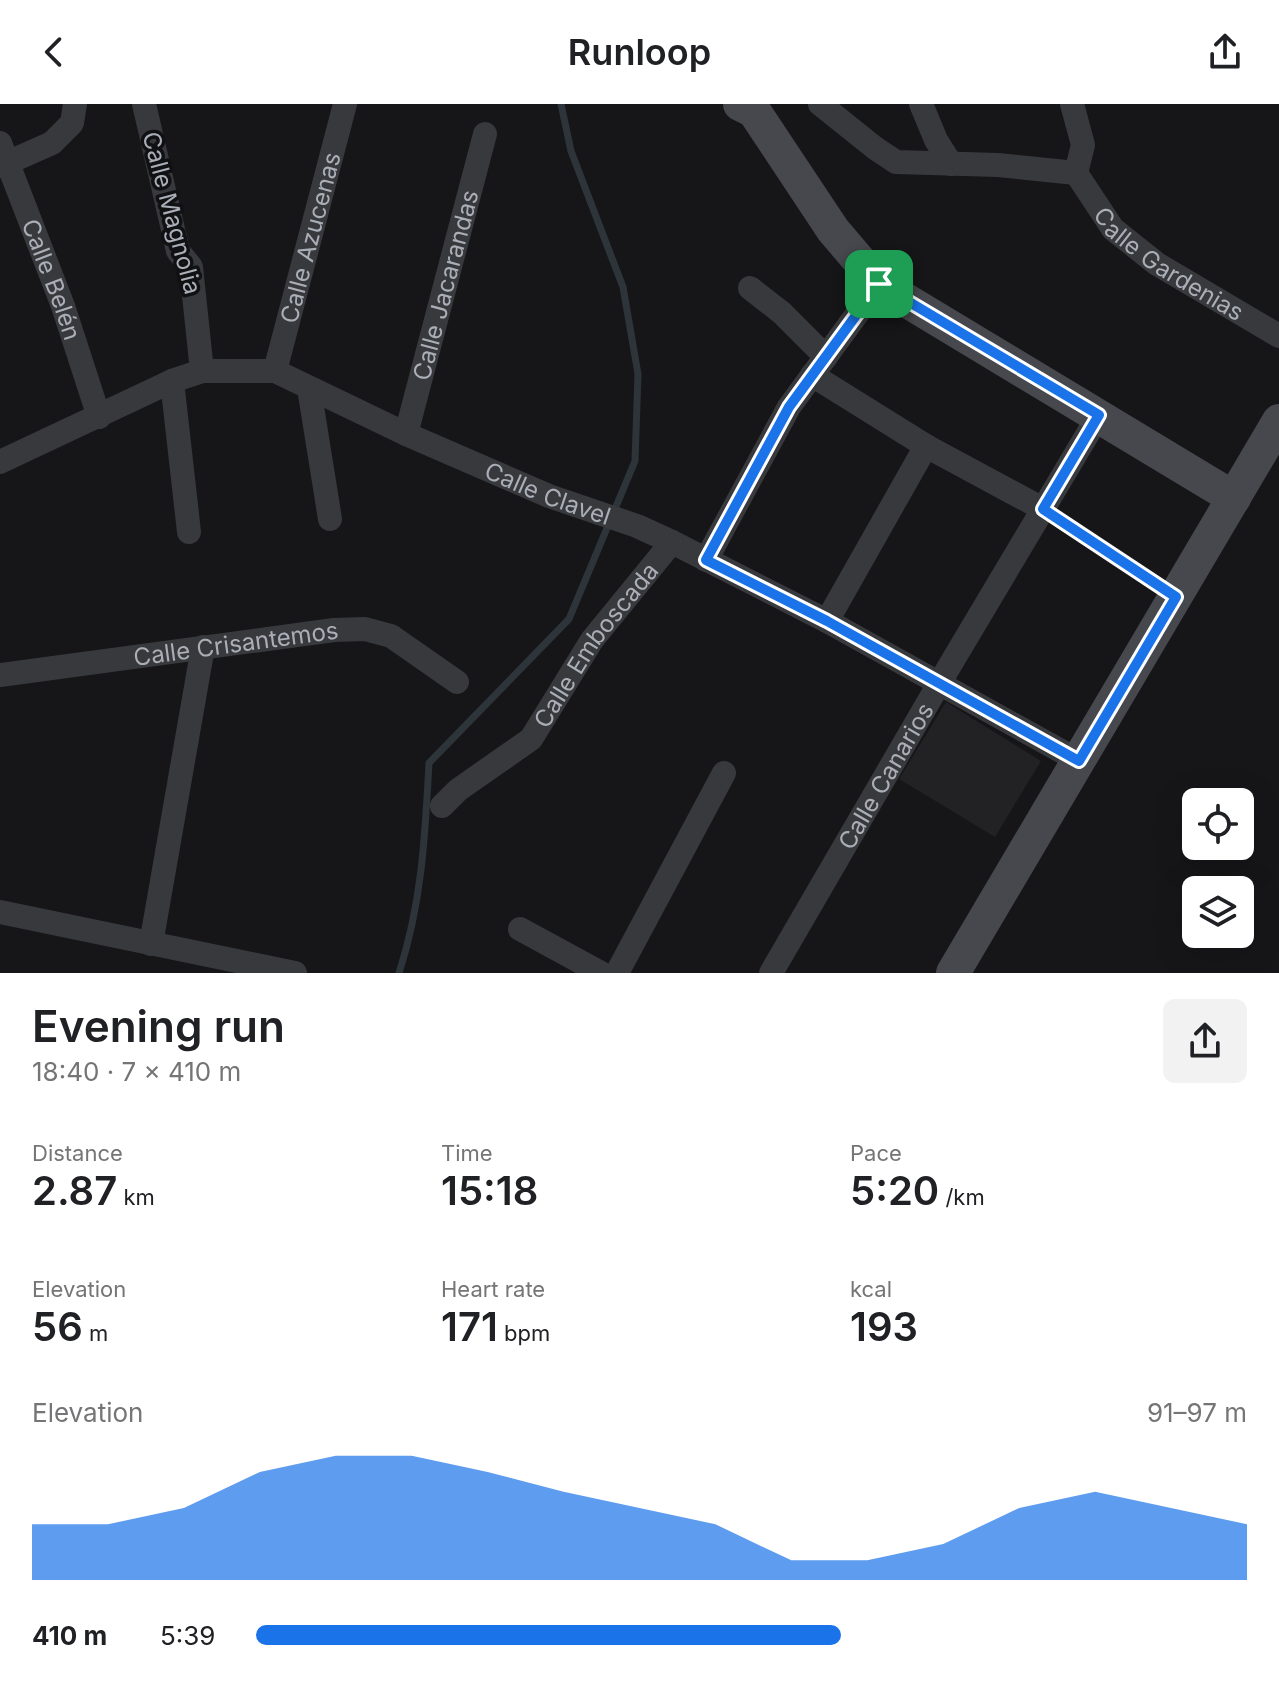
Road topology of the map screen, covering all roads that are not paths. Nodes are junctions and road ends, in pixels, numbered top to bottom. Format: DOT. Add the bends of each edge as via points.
graph roads {
  1 [pos="75,104"];
  2 [pos="144,104"];
  3 [pos="345,104"];
  4 [pos="820,104"];
  5 [pos="921,104"];
  6 [pos="1072,104"];
  7 [pos="750,106"];
  8 [pos="485,134"];
  9 [pos="3,158"];
  10 [pos="951,164"];
  11 [pos="1076,173"];
  12 [pos="879,284"];
  13 [pos="750,288"];
  14 [pos="1279,336"];
  15 [pos="819,366"];
  16 [pos="202,371"];
  17 [pos="275,371"];
  18 [pos="172,381"];
  19 [pos="309,388"];
  20 [pos="1099,415"];
  21 [pos="99,417"];
  22 [pos="1279,421"];
  23 [pos="406,434"];
  24 [pos="926,446"];
  25 [pos="0,462"];
  26 [pos="1234,498"];
  27 [pos="1043,509"];
  28 [pos="330,519"];
  29 [pos="189,532"];
  30 [pos="672,542"];
  31 [pos="706,560"];
  32 [pos="827,621"];
  33 [pos="203,647"];
  34 [pos="0,675"];
  35 [pos="457,682"];
  36 [pos="940,682"];
  37 [pos="1079,761"];
  38 [pos="724,773"];
  39 [pos="442,806"];
  40 [pos="0,912"];
  41 [pos="520,929"];
  42 [pos="151,944"];
  43 [pos="295,973"];
  44 [pos="601,973"];
  45 [pos="617,973"];
  46 [pos="771,973"];
  47 [pos="953,973"];
  1 -- 9 [label="street" via="72,123 52,143"];
  2 -- 16 [label="street, Calle Magnolia" via="178,251 191,267"];
  3 -- 17 [label="street, Calle Azucenas"];
  4 -- 10 [label="street" via="896,162"];
  5 -- 10 [label="street"];
  6 -- 11 [label="street" via="1083,145"];
  7 -- 12 [label="main road" via="833,230"];
  8 -- 23 [label="street, Calle Jacarandas"];
  9 -- 21 [label="street, Calle Belén" via="63,306"];
  10 -- 11 [label="street"];
  11 -- 14 [label="street, Calle Gardenias" via="1113,229 1157,264"];
  12 -- 15 [label="street"];
  12 -- 20 [label="main road"];
  13 -- 15 [label="street" via="782,313"];
  15 -- 24 [label="street"];
  15 -- 31 [label="street" via="789,407"];
  16 -- 17 [label="street, Calle Clavel"];
  16 -- 18 [label="street, Calle Clavel"];
  17 -- 19 [label="street, Calle Clavel"];
  18 -- 21 [label="street, Calle Clavel"];
  18 -- 29 [label="street"];
  19 -- 23 [label="street, Calle Clavel"];
  19 -- 28 [label="street"];
  20 -- 26 [label="main road"];
  20 -- 27 [label="street, Calle Canarios"];
  21 -- 25 [label="street, Calle Clavel"];
  22 -- 26 [label="main road"];
  23 -- 30 [label="street, Calle Clavel"];
  24 -- 27 [label="street"];
  24 -- 32 [label="street"];
  26 -- 37 [label="main road"];
  27 -- 36 [label="street, Calle Canarios"];
  30 -- 31 [label="street, Calle Clavel"];
  30 -- 39 [label="street, Calle Emboscada" via="592,640 531,739"];
  31 -- 32 [label="street, Calle Clavel"];
  32 -- 36 [label="street, Calle Clavel"];
  33 -- 34 [label="street, Calle Crisantemos"];
  33 -- 35 [label="street, Calle Crisantemos" via="365,629 391,636"];
  33 -- 42 [label="street"];
  36 -- 37 [label="street, Calle Clavel"];
  36 -- 46 [label="street, Calle Canarios"];
  37 -- 47 [label="main road"];
  38 -- 45 [label="street"];
  40 -- 42 [label="street"];
  41 -- 44 [label="street"];
  42 -- 43 [label="street"];
}
